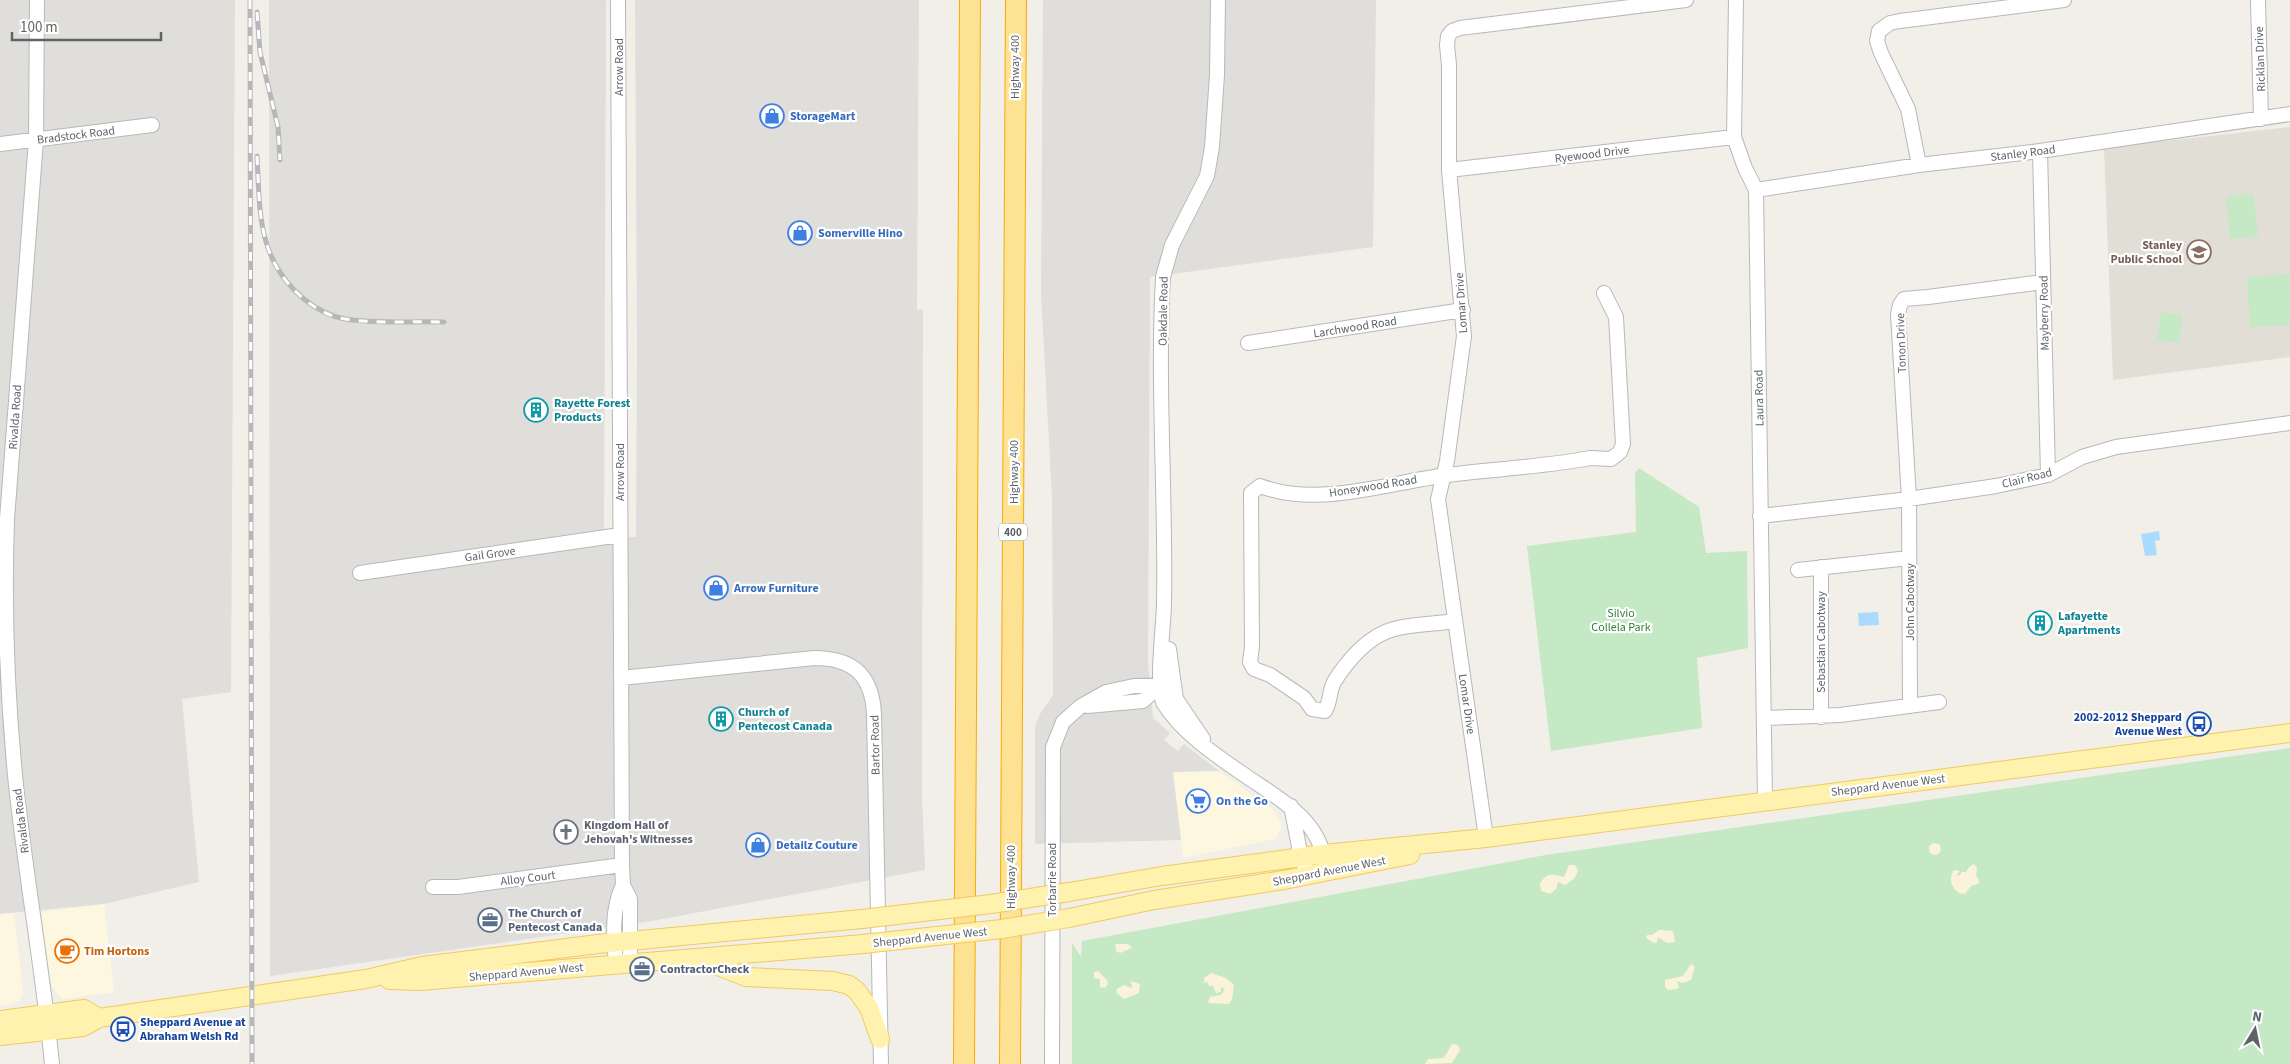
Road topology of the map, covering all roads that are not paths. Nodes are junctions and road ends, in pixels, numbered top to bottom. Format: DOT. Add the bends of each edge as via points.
graph roads {
  1 [pos="37,0"];
  2 [pos="618,0"];
  3 [pos="970,0"];
  4 [pos="1016,0"];
  5 [pos="1218,0"];
  6 [pos="1686,0"];
  7 [pos="1736,0"];
  8 [pos="2064,0"];
  9 [pos="2258,0"];
  10 [pos="2290,114"];
  11 [pos="2261,119"];
  12 [pos="152,126"];
  13 [pos="1734,137"];
  14 [pos="36,140"];
  15 [pos="0,144"];
  16 [pos="2040,151"];
  17 [pos="1918,165"];
  18 [pos="1449,170"];
  19 [pos="1756,190"];
  20 [pos="2044,282"];
  21 [pos="1604,293"];
  22 [pos="1463,310"];
  23 [pos="1248,343"];
  24 [pos="2290,423"];
  25 [pos="2048,475"];
  26 [pos="1444,476"];
  27 [pos="1909,499"];
  28 [pos="1760,516"];
  29 [pos="620,534"];
  30 [pos="1909,558"];
  31 [pos="1821,567"];
  32 [pos="1798,570"];
  33 [pos="360,573"];
  34 [pos="1455,621"];
  35 [pos="621,678"];
  36 [pos="1166,685"];
  37 [pos="1939,702"];
  38 [pos="1910,705"];
  39 [pos="1821,717"];
  40 [pos="1765,718"];
  41 [pos="2290,733"];
  42 [pos="1765,801"];
  43 [pos="1290,806"];
  44 [pos="1486,838"];
  45 [pos="1324,854"];
  46 [pos="1301,858"];
  47 [pos="622,865"];
  48 [pos="1326,872"];
  49 [pos="1308,875"];
  50 [pos="433,887"];
  51 [pos="623,942"];
  52 [pos="690,960"];
  53 [pos="623,964"];
  54 [pos="366,979"];
  55 [pos="0,1020"];
  56 [pos="47,1021"];
  57 [pos="0,1036"];
  58 [pos="880,1039"];
  59 [pos="52,1064"];
  60 [pos="881,1064"];
  61 [pos="964,1064"];
  62 [pos="1010,1064"];
  63 [pos="1052,1064"];
  1 -- 14 [label="street, Rivalda Road"];
  2 -- 29 [label="street, Arrow Road"];
  3 -- 61 [label="highway"];
  4 -- 62 [label="highway, Highway 400 / 400"];
  5 -- 36 [label="street, Oakdale Road" via="1217,74 1207,176 1172,245 1163,277"];
  6 -- 18 [label="street, Lomar Drive" via="1452,30 1446,45 1449,65"];
  7 -- 13 [label="street, Laura Road"];
  8 -- 17 [label="street" via="1900,21 1879,31 1877,41 1881,53 1911,120"];
  9 -- 11 [label="street, Ricklan Drive"];
  10 -- 11 [label="street, Stanley Road"];
  11 -- 16 [label="street, Stanley Road"];
  12 -- 14 [label="street, Bradstock Road"];
  13 -- 18 [label="street, Ryewood Drive"];
  13 -- 19 [label="street, Laura Road"];
  14 -- 15 [label="street, Bradstock Road"];
  14 -- 56 [label="street, Rivalda Road" via="5,576 16,775"];
  16 -- 17 [label="street, Stanley Road"];
  16 -- 20 [label="street, Mayberry Road"];
  17 -- 19 [label="street, Stanley Road"];
  18 -- 22 [label="street, Lomar Drive"];
  19 -- 28 [label="street, Laura Road"];
  20 -- 25 [label="street, Mayberry Road"];
  20 -- 27 [label="street, Tonon Drive" via="1928,298 1916,296 1904,299 1900,305"];
  21 -- 26 [label="street, Honeywood Road" via="1616,317 1623,444 1620,452 1611,459 1590,458"];
  22 -- 23 [label="street, Larchwood Road"];
  22 -- 26 [label="street, Lomar Drive" via="1464,336"];
  24 -- 25 [label="street, Clair Road" via="2116,447 2082,457"];
  25 -- 27 [label="street, Clair Road"];
  26 -- 34 [label="street, Lomar Drive" via="1438,498"];
  26 -- 34 [label="street, Honeywood Road" via="1336,494 1280,493 1260,486 1251,493 1250,662 1254,669 1270,675 1304,698 1312,709 1323,711 1328,705 1330,690 1344,668 1380,634 1392,629"];
  27 -- 28 [label="street, Clair Road"];
  27 -- 30 [label="street, John Cabotway"];
  28 -- 40 [label="street, Laura Road"];
  29 -- 33 [label="street, Gail Grove"];
  29 -- 35 [label="street, Arrow Road"];
  30 -- 31 [label="street"];
  30 -- 38 [label="street, John Cabotway"];
  31 -- 32 [label="street"];
  31 -- 39 [label="street, Sebastian Cabotway"];
  34 -- 44 [label="street, Lomar Drive"];
  35 -- 47 [label="street, Arrow Road"];
  35 -- 58 [label="street, Bartor Road" via="814,658 829,658 848,664 861,674 869,686 874,714"];
  36 -- 43 [label="street, Oakdale Road" via="1209,748"];
  36 -- 63 [label="street, Torbarrie Road" via="1134,686 1106,692 1081,706 1063,722 1053,747"];
  37 -- 38 [label="street"];
  38 -- 39 [label="street"];
  39 -- 40 [label="street"];
  40 -- 42 [label="street, Laura Road"];
  41 -- 42 [label="main road, Sheppard Avenue West"];
  42 -- 44 [label="main road, Sheppard Avenue West"];
  43 -- 45 [label="street, Oakdale Road" via="1314,831"];
  43 -- 46 [label="street"];
  44 -- 45 [label="main road, Sheppard Avenue West"];
  44 -- 48 [label="main road, Sheppard Avenue West"];
  45 -- 46 [label="main road, Sheppard Avenue West"];
  45 -- 48 [label="street, Oakdale Road"];
  46 -- 49 [label="street"];
  46 -- 51 [label="main road, Sheppard Avenue West, bridge" via="982,905"];
  47 -- 50 [label="street, Alloy Court" via="458,887"];
  47 -- 51 [label="street, Arrow Road" via="623,885 616,900"];
  48 -- 49 [label="main road, Sheppard Avenue West"];
  49 -- 52 [label="main road, Sheppard Avenue West, bridge" via="1002,929"];
  51 -- 53 [label="street, Arrow Road"];
  51 -- 54 [label="main road, Sheppard Avenue West" via="422,966"];
  52 -- 53 [label="main road, Sheppard Avenue West"];
  52 -- 58 [label="main road" via="746,977 844,983 865,1001"];
  53 -- 54 [label="main road, Sheppard Avenue West" via="420,981"];
  54 -- 56 [label="main road, Sheppard Avenue West" via="99,1018 84,1010"];
  55 -- 56 [label="main road, Sheppard Avenue West"];
  56 -- 57 [label="main road, Sheppard Avenue West"];
  56 -- 59 [label="street, Rivalda Road"];
  58 -- 60 [label="street, Bartor Road"];
}
